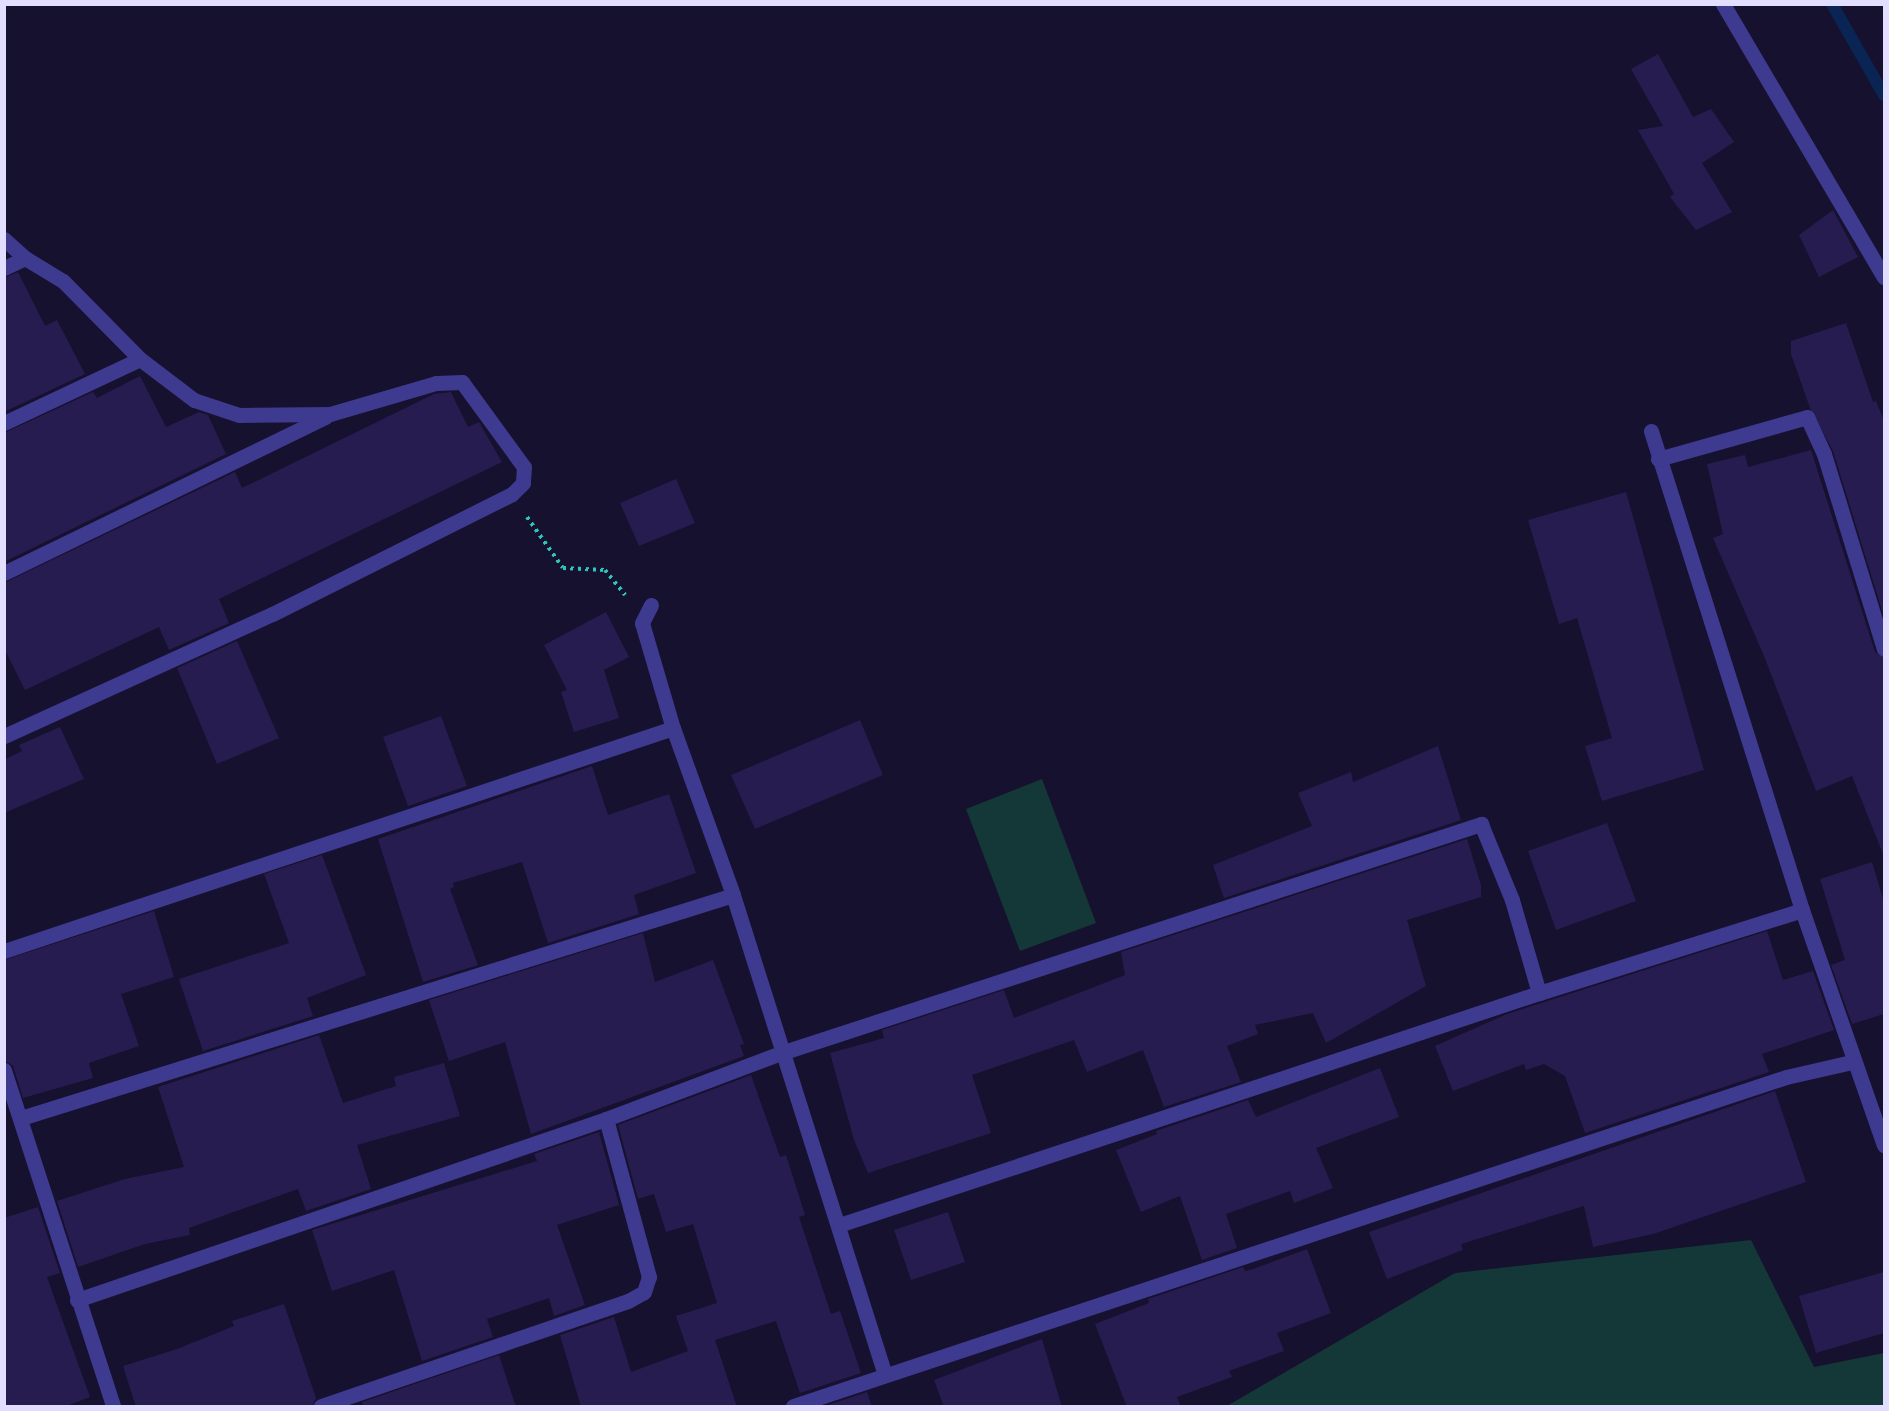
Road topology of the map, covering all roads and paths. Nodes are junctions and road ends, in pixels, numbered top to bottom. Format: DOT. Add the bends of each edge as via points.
graph roads {
  1 [pos="1723,4"];
  2 [pos="4,239"];
  3 [pos="26,258"];
  4 [pos="4,268"];
  5 [pos="1884,277"];
  6 [pos="141,359"];
  7 [pos="330,414"];
  8 [pos="4,423"];
  9 [pos="1651,431"];
  10 [pos="1658,459"];
  11 [pos="512,494"];
  12 [pos="4,573"];
  13 [pos="651,605"];
  14 [pos="642,623"];
  15 [pos="1884,649"];
  16 [pos="673,728"];
  17 [pos="4,736"];
  18 [pos="734,895"];
  19 [pos="1802,910"];
  20 [pos="4,951"];
  21 [pos="1539,993"];
  22 [pos="781,1053"];
  23 [pos="1852,1062"];
  24 [pos="4,1070"];
  25 [pos="21,1118"];
  26 [pos="606,1119"];
  27 [pos="1884,1145"];
  28 [pos="839,1225"];
  29 [pos="77,1300"];
  30 [pos="885,1375"];
  31 [pos="114,1407"];
  32 [pos="321,1407"];
  33 [pos="793,1407"];
  1 -- 5 [label="street"];
  2 -- 3 [label="street"];
  3 -- 4 [label="street"];
  3 -- 6 [label="street" via="63,281"];
  6 -- 7 [label="street" via="194,400 239,415"];
  6 -- 8 [label="street"];
  7 -- 11 [label="street" via="436,383 462,382 524,467 523,483"];
  7 -- 12 [label="street"];
  9 -- 10 [label="street"];
  10 -- 15 [label="street" via="1807,417 1824,454"];
  10 -- 19 [label="street"];
  11 -- 14 [label="path" via="563,568 605,570"];
  11 -- 17 [label="street" via="272,614"];
  13 -- 14 [label="street"];
  14 -- 16 [label="street"];
  16 -- 18 [label="street"];
  16 -- 20 [label="street"];
  18 -- 22 [label="street"];
  18 -- 25 [label="street"];
  19 -- 21 [label="street"];
  19 -- 23 [label="street"];
  21 -- 22 [label="street" via="1512,900 1481,824"];
  21 -- 28 [label="street"];
  22 -- 26 [label="street"];
  22 -- 28 [label="street"];
  23 -- 27 [label="street"];
  23 -- 30 [label="street" via="1786,1077"];
  24 -- 25 [label="street"];
  25 -- 29 [label="street"];
  26 -- 29 [label="street"];
  26 -- 32 [label="street" via="649,1277 644,1292"];
  28 -- 30 [label="street"];
  29 -- 31 [label="street"];
  30 -- 33 [label="street"];
}
